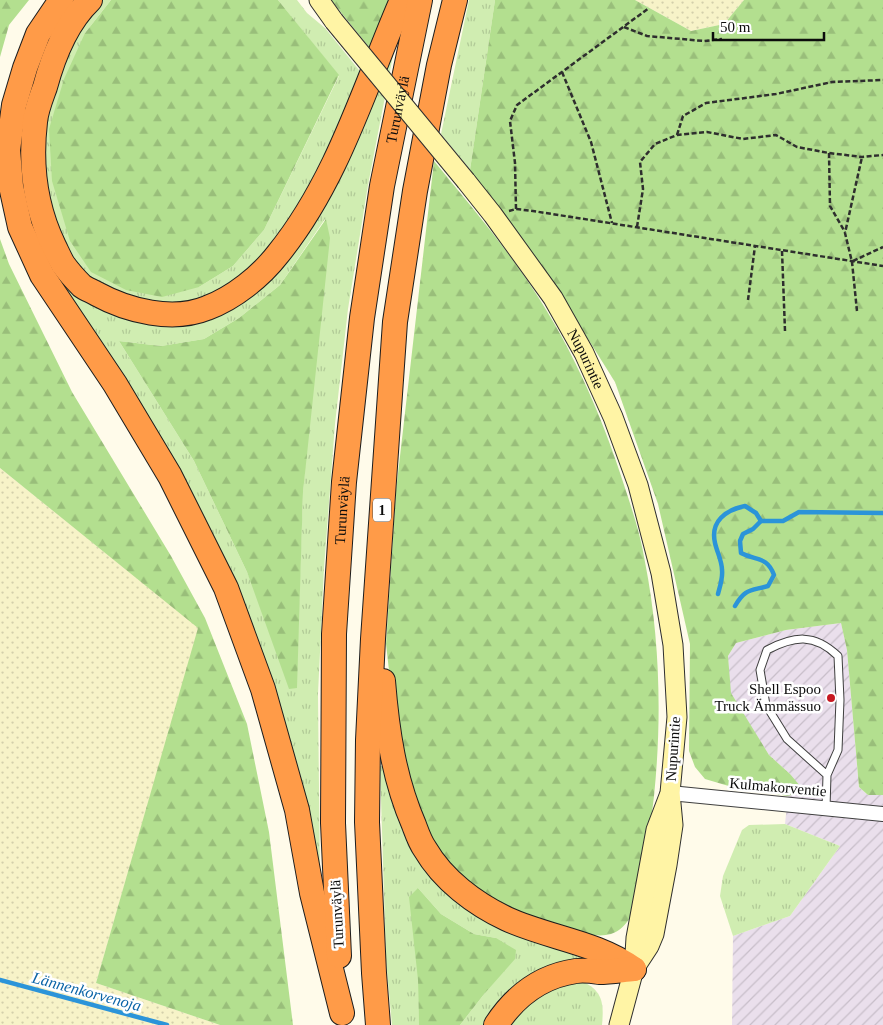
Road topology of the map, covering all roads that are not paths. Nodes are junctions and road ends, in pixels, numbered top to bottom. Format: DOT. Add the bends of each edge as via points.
graph roads {
  1 [pos="61,0"];
  2 [pos="90,0"];
  3 [pos="319,0"];
  4 [pos="402,0"];
  5 [pos="420,0"];
  6 [pos="455,0"];
  7 [pos="373,640"];
  8 [pos="827,775"];
  9 [pos="670,793"];
  10 [pos="826,808"];
  11 [pos="883,814"];
  12 [pos="634,969"];
  13 [pos="342,1019"];
  14 [pos="378,1025"];
  15 [pos="496,1025"];
  16 [pos="618,1025"];
  1 -- 13 [label="highway" via="38,34 14,106 8,150 10,186 20,227 42,275 170,476 226,588 263,690 294,801"];
  2 -- 4 [label="highway" via="81,8 64,38 48,73 35,120 33,163 37,200 47,231 63,263 83,286 112,302 139,311 187,313 207,308 252,281 278,255 301,222 329,173"];
  3 -- 9 [label="main road, Nupurintie, bridge" via="493,215 553,298 614,417 638,485 661,573 672,645 676,717"];
  5 -- 13 [label="highway, Turunväylä" via="382,186 362,318 344,482 334,634 333,823"];
  6 -- 7 [label="highway, 1" via="415,191 395,322"];
  7 -- 12 [label="highway" via="382,672 395,772 425,849 439,867 469,897 508,919 607,953"];
  7 -- 14 [label="highway, 1" via="367,822"];
  8 -- 8 [label="lane" via="787,739 766,705 760,670 766,650 780,643 811,639 828,646 838,656 838,750"];
  8 -- 10 [label="lane"];
  9 -- 10 [label="street, Kulmakorventie"];
  9 -- 12 [label="main road, Nupurintie" via="673,825 654,934"];
  10 -- 11 [label="street, Kulmakorventie"];
  12 -- 15 [label="highway" via="578,970 555,975 532,986 512,1003"];
  12 -- 16 [label="main road, Nupurintie"];
}
